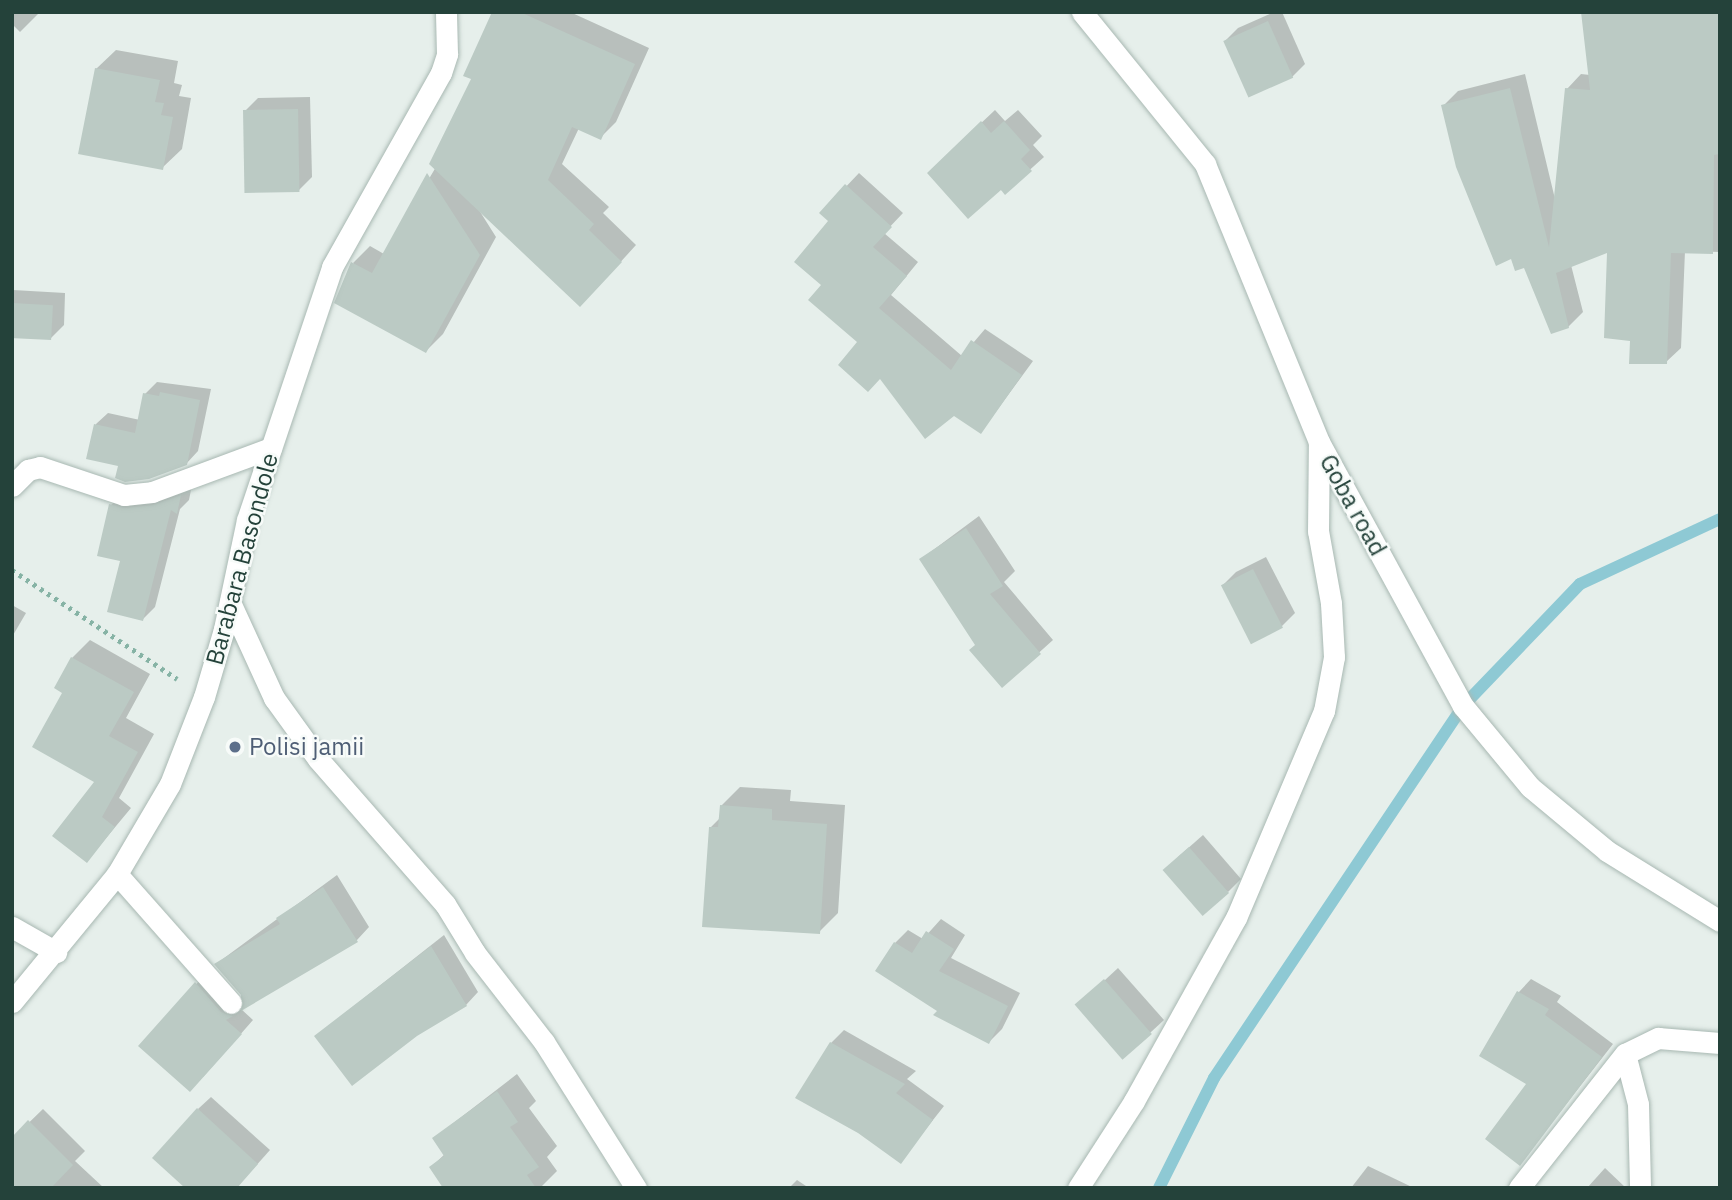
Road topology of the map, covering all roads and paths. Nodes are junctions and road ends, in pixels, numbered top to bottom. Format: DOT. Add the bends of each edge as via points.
graph roads {
  1 [pos="446,12"];
  2 [pos="1082,12"];
  3 [pos="1319,442"];
  4 [pos="271,447"];
  5 [pos="12,486"];
  6 [pos="12,570"];
  7 [pos="230,603"];
  8 [pos="204,697"];
  9 [pos="117,874"];
  10 [pos="1720,921"];
  11 [pos="12,927"];
  12 [pos="56,952"];
  13 [pos="12,1002"];
  14 [pos="231,1003"];
  15 [pos="1720,1043"];
  16 [pos="1625,1054"];
  17 [pos="636,1188"];
  18 [pos="1078,1188"];
  19 [pos="1519,1188"];
  20 [pos="1640,1188"];
  1 -- 4 [label="street, Barabara Basondole" via="447,54 442,73 332,267"];
  2 -- 3 [label="street, Goba road" via="1205,164"];
  3 -- 10 [label="street, Goba road" via="1447,682 1530,787 1607,850"];
  3 -- 18 [label="street" via="1318,531 1331,603 1334,657 1324,711 1236,918 1134,1101"];
  4 -- 5 [label="street" via="152,492 124,495 40,467 28,470"];
  4 -- 7 [label="street, Barabara Basondole" via="247,520"];
  6 -- 8 [label="path"];
  7 -- 8 [label="street, Barabara Basondole"];
  7 -- 17 [label="street" via="274,698 318,759 445,904 475,953 558,1063"];
  8 -- 9 [label="street, Barabara Basondole" via="170,784"];
  9 -- 12 [label="street, Barabara Basondole"];
  9 -- 14 [label="street"];
  11 -- 12 [label="street"];
  12 -- 13 [label="street, Barabara Basondole"];
  15 -- 16 [label="street" via="1658,1038"];
  16 -- 19 [label="street"];
  16 -- 20 [label="street" via="1638,1104"];
}
